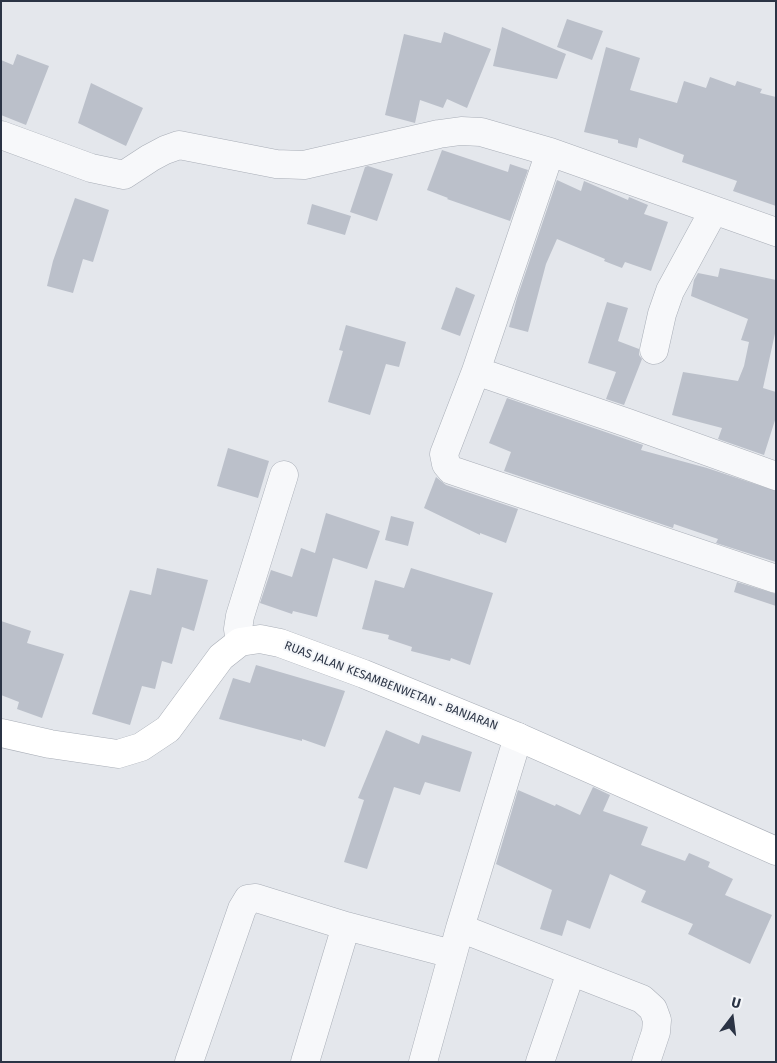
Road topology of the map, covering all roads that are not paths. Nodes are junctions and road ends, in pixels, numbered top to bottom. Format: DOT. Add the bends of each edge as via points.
graph roads {
  1 [pos="1,135"];
  2 [pos="550,152"];
  3 [pos="714,210"];
  4 [pos="776,232"];
  5 [pos="654,350"];
  6 [pos="476,371"];
  7 [pos="284,475"];
  8 [pos="776,476"];
  9 [pos="776,579"];
  10 [pos="240,642"];
  11 [pos="1,733"];
  12 [pos="518,737"];
  13 [pos="776,851"];
  14 [pos="346,926"];
  15 [pos="460,928"];
  16 [pos="452,954"];
  17 [pos="571,972"];
  18 [pos="189,1062"];
  19 [pos="305,1062"];
  20 [pos="423,1062"];
  21 [pos="540,1062"];
  22 [pos="646,1062"];
  1 -- 2 [label="street" via="91,168 124,175 179,145 276,164 304,165 461,131 481,132"];
  2 -- 3 [label="street"];
  2 -- 6 [label="street"];
  3 -- 4 [label="street"];
  3 -- 5 [label="street" via="670,291"];
  6 -- 8 [label="street"];
  6 -- 9 [label="street" via="444,454 451,470"];
  7 -- 10 [label="street" via="240,616"];
  10 -- 11 [label="main road" via="221,657 168,729 141,747 118,754"];
  10 -- 12 [label="main road, RUAS JALAN KESAMBENWETAN - BANJARAN" via="260,639 280,643"];
  12 -- 13 [label="main road, RUAS JALAN KESAMBENWETAN - BANJARAN"];
  12 -- 15 [label="street"];
  14 -- 16 [label="street"];
  14 -- 18 [label="street" via="256,898 248,900 242,909"];
  14 -- 19 [label="street"];
  15 -- 16 [label="street"];
  15 -- 17 [label="street"];
  16 -- 20 [label="street"];
  17 -- 21 [label="street"];
  17 -- 22 [label="street" via="642,999 653,1009 657,1020 656,1032"];
}
